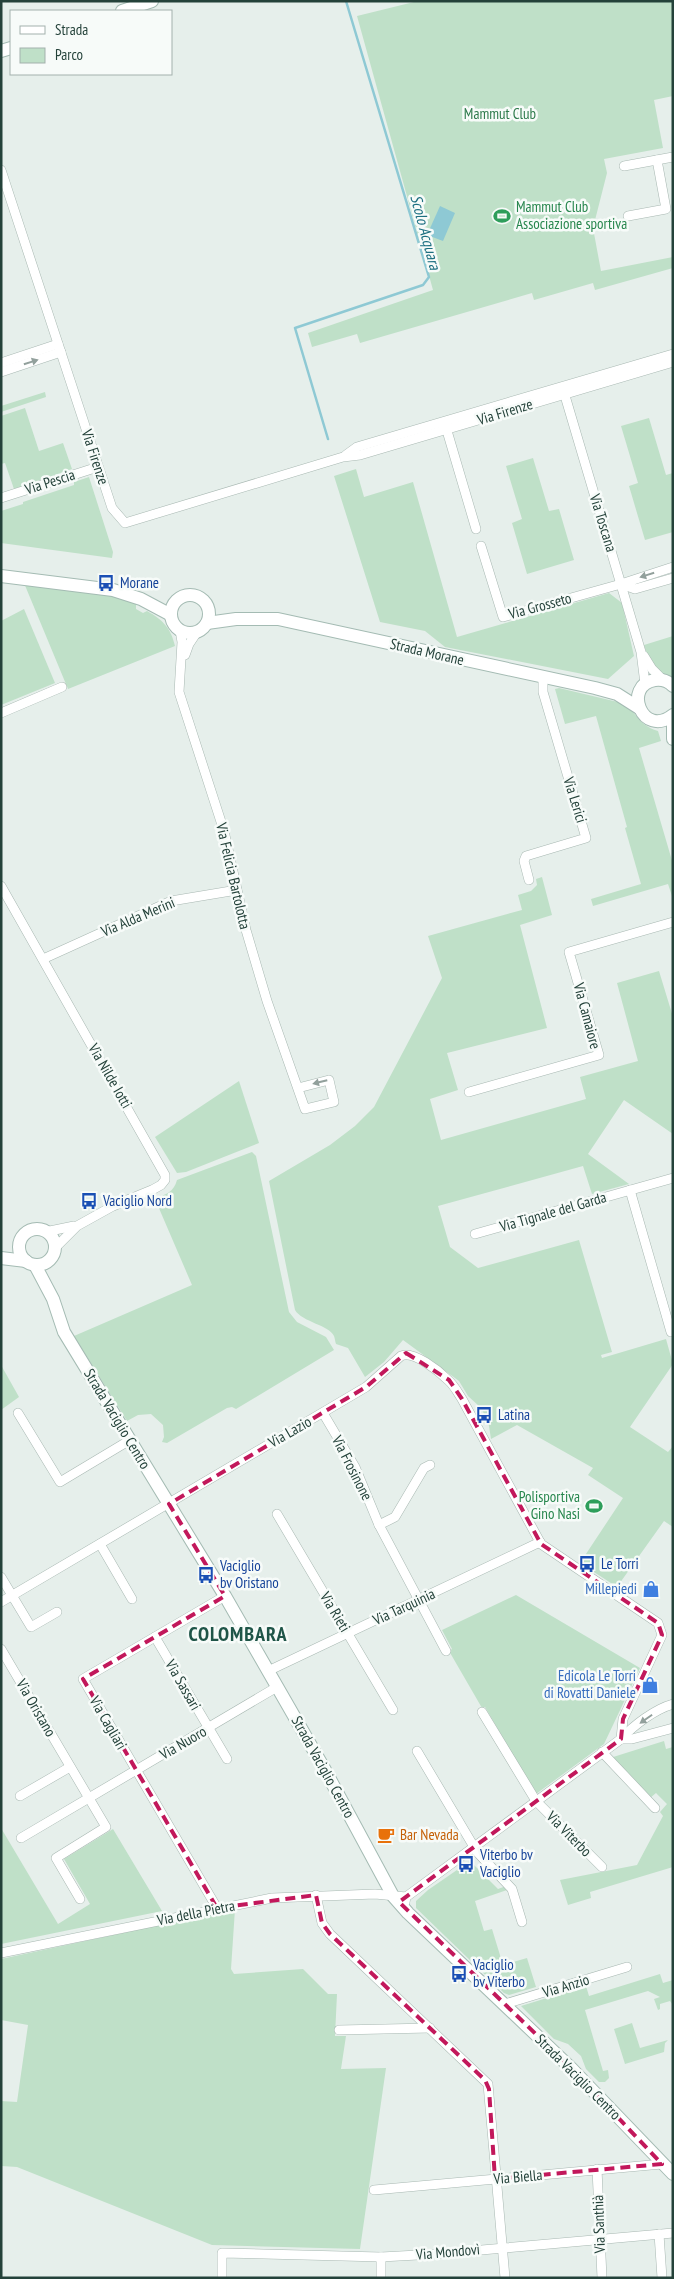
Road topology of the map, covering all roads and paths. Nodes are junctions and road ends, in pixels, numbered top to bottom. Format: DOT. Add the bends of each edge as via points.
graph roads {
  1 [pos="152,1"];
  2 [pos="125,10"];
  3 [pos="673,157"];
  4 [pos="657,160"];
  5 [pos="624,166"];
  6 [pos="1,170"];
  7 [pos="628,216"];
  8 [pos="60,348"];
  9 [pos="673,354"];
  10 [pos="673,362"];
  11 [pos="1,363"];
  12 [pos="1,372"];
  13 [pos="563,390"];
  14 [pos="445,425"];
  15 [pos="98,467"];
  16 [pos="1,498"];
  17 [pos="476,529"];
  18 [pos="481,546"];
  19 [pos="673,567"];
  20 [pos="1,576"];
  21 [pos="673,578"];
  22 [pos="621,584"];
  23 [pos="173,609"];
  24 [pos="204,622"];
  25 [pos="180,630"];
  26 [pos="641,652"];
  27 [pos="182,662"];
  28 [pos="544,677"];
  29 [pos="668,683"];
  30 [pos="643,686"];
  31 [pos="62,687"];
  32 [pos="617,694"];
  33 [pos="639,708"];
  34 [pos="1,713"];
  35 [pos="673,715"];
  36 [pos="673,719"];
  37 [pos="657,721"];
  38 [pos="672,737"];
  39 [pos="529,880"];
  40 [pos="1,886"];
  41 [pos="237,890"];
  42 [pos="673,922"];
  43 [pos="43,959"];
  44 [pos="298,1088"];
  45 [pos="469,1092"];
  46 [pos="673,1178"];
  47 [pos="630,1190"];
  48 [pos="77,1226"];
  49 [pos="45,1232"];
  50 [pos="475,1234"];
  51 [pos="21,1240"];
  52 [pos="53,1253"];
  53 [pos="1,1257"];
  54 [pos="31,1263"];
  55 [pos="53,1299"];
  56 [pos="671,1332"];
  57 [pos="18,1413"];
  58 [pos="323,1413"];
  59 [pos="130,1440"];
  60 [pos="430,1465"];
  61 [pos="168,1504"];
  62 [pos="276,1514"];
  63 [pos="379,1525"];
  64 [pos="540,1542"];
  65 [pos="100,1544"];
  66 [pos="1,1576"];
  67 [pos="12,1596"];
  68 [pos="225,1596"];
  69 [pos="132,1599"];
  70 [pos="418,1600"];
  71 [pos="1,1602"];
  72 [pos="56,1612"];
  73 [pos="347,1633"];
  74 [pos="155,1637"];
  75 [pos="1,1650"];
  76 [pos="446,1650"];
  77 [pos="268,1671"];
  78 [pos="277,1687"];
  79 [pos="673,1704"];
  80 [pos="393,1710"];
  81 [pos="482,1712"];
  82 [pos="208,1728"];
  83 [pos="673,1728"];
  84 [pos="621,1739"];
  85 [pos="417,1751"];
  86 [pos="602,1752"];
  87 [pos="227,1760"];
  88 [pos="70,1767"];
  89 [pos="136,1771"];
  90 [pos="20,1796"];
  91 [pos="89,1799"];
  92 [pos="536,1801"];
  93 [pos="655,1808"];
  94 [pos="21,1838"];
  95 [pos="474,1847"];
  96 [pos="602,1867"];
  97 [pos="316,1895"];
  98 [pos="393,1896"];
  99 [pos="80,1899"];
  100 [pos="405,1902"];
  101 [pos="217,1908"];
  102 [pos="522,1922"];
  103 [pos="1,1953"];
  104 [pos="627,1967"];
  105 [pos="505,2004"];
  106 [pos="430,2028"];
  107 [pos="339,2030"];
  108 [pos="662,2164"];
  109 [pos="597,2169"];
  110 [pos="673,2174"];
  111 [pos="495,2179"];
  112 [pos="374,2190"];
  113 [pos="673,2233"];
  114 [pos="659,2234"];
  115 [pos="599,2238"];
  116 [pos="502,2248"];
  117 [pos="381,2257"];
  118 [pos="222,2278"];
  119 [pos="381,2278"];
  120 [pos="505,2278"];
  121 [pos="602,2278"];
  122 [pos="662,2278"];
  1 -- 2 [label="street"];
  3 -- 4 [label="street"];
  4 -- 5 [label="street"];
  4 -- 7 [label="street" via="666,209"];
  6 -- 8 [label="street, Via Firenze"];
  8 -- 11 [label="street"];
  12 -- 8 [label="street, one-way"];
  8 -- 15 [label="street, Via Firenze"];
  9 -- 13 [label="street, Via Firenze"];
  10 -- 13 [label="street, Via Firenze"];
  13 -- 14 [label="street, Via Firenze"];
  13 -- 22 [label="street, Via Toscana"];
  14 -- 15 [label="street, Via Firenze" via="360,455 343,457 125,523 112,508"];
  14 -- 17 [label="street"];
  15 -- 16 [label="street, Via Pescia"];
  18 -- 22 [label="street, Via Grosseto" via="502,617"];
  19 -- 22 [label="street, one-way"];
  20 -- 23 [label="street" via="106,589"];
  21 -- 22 [label="street" via="635,589"];
  22 -- 26 [label="street, Via Toscana"];
  23 -- 24 [label="street" via="180,598 192,595 204,600"];
  23 -- 25 [label="street" via="172,621"];
  24 -- 25 [label="street" via="191,633"];
  24 -- 27 [label="street, Via Felicia Bartolotta" via="189,644"];
  24 -- 28 [label="street, Strada Morane" via="236,618 278,619"];
  25 -- 27 [label="street, Via Felicia Bartolotta"];
  26 -- 29 [label="street, Via Toscana" via="652,669"];
  26 -- 30 [label="street, Via Toscana"];
  27 -- 41 [label="street, Via Felicia Bartolotta" via="179,692 224,831"];
  28 -- 32 [label="street, Strada Morane"];
  28 -- 39 [label="street, Via Lerici" via="543,692 586,838 526,856 524,861"];
  29 -- 30 [label="street, Strada Morane" via="651,681"];
  30 -- 32 [label="street, Strada Morane"];
  30 -- 33 [label="street" via="637,702"];
  31 -- 34 [label="street"];
  32 -- 33 [label="street, Strada Morane"];
  33 -- 37 [label="street, Strada Morane" via="648,719"];
  35 -- 37 [label="street"];
  36 -- 38 [label="street"];
  37 -- 38 [label="street, Strada Morane"];
  40 -- 43 [label="street, Via Nilde Iotti"];
  41 -- 43 [label="street, Via Alda Merini" via="171,901"];
  41 -- 44 [label="street, Via Felicia Bartolotta" via="267,1001"];
  42 -- 45 [label="street, Via Camaiore" via="570,952 599,1055"];
  43 -- 48 [label="street, Via Nilde Iotti" via="165,1175 162,1185"];
  46 -- 47 [label="street, Via Tignale del Garda"];
  47 -- 50 [label="street, Via Tignale del Garda"];
  47 -- 56 [label="street"];
  48 -- 49 [label="street, Via Nilde Iotti"];
  48 -- 52 [label="street, Via Nilde Iotti"];
  49 -- 51 [label="street" via="33,1230"];
  49 -- 52 [label="street" via="53,1240"];
  51 -- 53 [label="street"];
  51 -- 54 [label="street" via="19,1250"];
  52 -- 54 [label="street" via="44,1264"];
  52 -- 55 [label="street, Strada Vaciglio Centro"];
  53 -- 54 [label="street"];
  54 -- 55 [label="street, Strada Vaciglio Centro"];
  55 -- 59 [label="street, Strada Vaciglio Centro" via="64,1332"];
  57 -- 59 [label="street" via="60,1482"];
  58 -- 61 [label="street, Via Lazio"];
  58 -- 63 [label="street, Via Frosinone" via="354,1467"];
  58 -- 64 [label="street, Via Lazio" via="366,1387 406,1353 414,1355 449,1380 458,1393"];
  59 -- 61 [label="street, Strada Vaciglio Centro"];
  60 -- 63 [label="street" via="424,1468 395,1517"];
  61 -- 65 [label="street"];
  61 -- 68 [label="street, Strada Vaciglio Centro"];
  62 -- 73 [label="street, Via Rieti"];
  63 -- 70 [label="street, Via Frosinone"];
  64 -- 70 [label="street, Via Tarquinia"];
  64 -- 84 [label="street" via="658,1623 662,1636 623,1719"];
  65 -- 67 [label="street"];
  65 -- 69 [label="street"];
  66 -- 67 [label="street"];
  67 -- 71 [label="street"];
  67 -- 72 [label="street" via="31,1627"];
  68 -- 74 [label="street, Via Cagliari"];
  68 -- 77 [label="street, Strada Vaciglio Centro"];
  70 -- 73 [label="street, Via Tarquinia"];
  70 -- 76 [label="street, Via Frosinone"];
  73 -- 77 [label="street, Via Tarquinia"];
  73 -- 80 [label="street, Via Rieti"];
  74 -- 82 [label="street, Via Sassari"];
  74 -- 89 [label="street, Via Cagliari" via="83,1679"];
  75 -- 88 [label="street, Via Oristano"];
  77 -- 78 [label="street, Strada Vaciglio Centro"];
  78 -- 82 [label="street, Via Nuoro"];
  78 -- 98 [label="street, Strada Vaciglio Centro"];
  79 -- 84 [label="street, Via Viterbo, one-way" via="662,1708"];
  81 -- 92 [label="street"];
  82 -- 87 [label="street, Via Sassari"];
  82 -- 89 [label="street, Via Nuoro"];
  83 -- 84 [label="street"];
  84 -- 86 [label="street, Via Viterbo"];
  85 -- 95 [label="street"];
  86 -- 92 [label="street, Via Viterbo"];
  86 -- 93 [label="street"];
  88 -- 90 [label="street"];
  88 -- 91 [label="street, Via Oristano"];
  89 -- 91 [label="street, Via Nuoro"];
  89 -- 101 [label="street, Via Cagliari"];
  91 -- 94 [label="street, Via Nuoro"];
  91 -- 99 [label="street" via="106,1827 56,1858"];
  92 -- 95 [label="street, Via Viterbo"];
  92 -- 96 [label="street, Via Viterbo"];
  95 -- 100 [label="street, Via Viterbo"];
  95 -- 102 [label="street" via="512,1889"];
  97 -- 98 [label="street, Via della Pietra"];
  97 -- 101 [label="street, Via della Pietra" via="272,1898"];
  97 -- 106 [label="street" via="326,1929"];
  98 -- 100 [label="street, Strada Vaciglio Centro"];
  100 -- 105 [label="street, Strada Vaciglio Centro"];
  101 -- 103 [label="street, Via della Pietra"];
  104 -- 105 [label="street, Via Anzio"];
  105 -- 108 [label="street, Strada Vaciglio Centro"];
  106 -- 107 [label="street"];
  106 -- 111 [label="street" via="488,2084"];
  108 -- 109 [label="street, Via Biella"];
  108 -- 110 [label="street, Strada Vaciglio Centro"];
  109 -- 111 [label="street, Via Biella"];
  109 -- 115 [label="street, Via Santhià"];
  111 -- 112 [label="street, Via Biella"];
  111 -- 116 [label="street"];
  113 -- 114 [label="street, Via Mondovì"];
  114 -- 115 [label="street, Via Mondovì"];
  114 -- 122 [label="street"];
  115 -- 116 [label="street, Via Mondovì"];
  115 -- 121 [label="street, Via Santhià"];
  116 -- 117 [label="street, Via Mondovì"];
  116 -- 120 [label="street"];
  117 -- 118 [label="street, Via Mondovì" via="222,2253"];
  117 -- 119 [label="street"];
}
